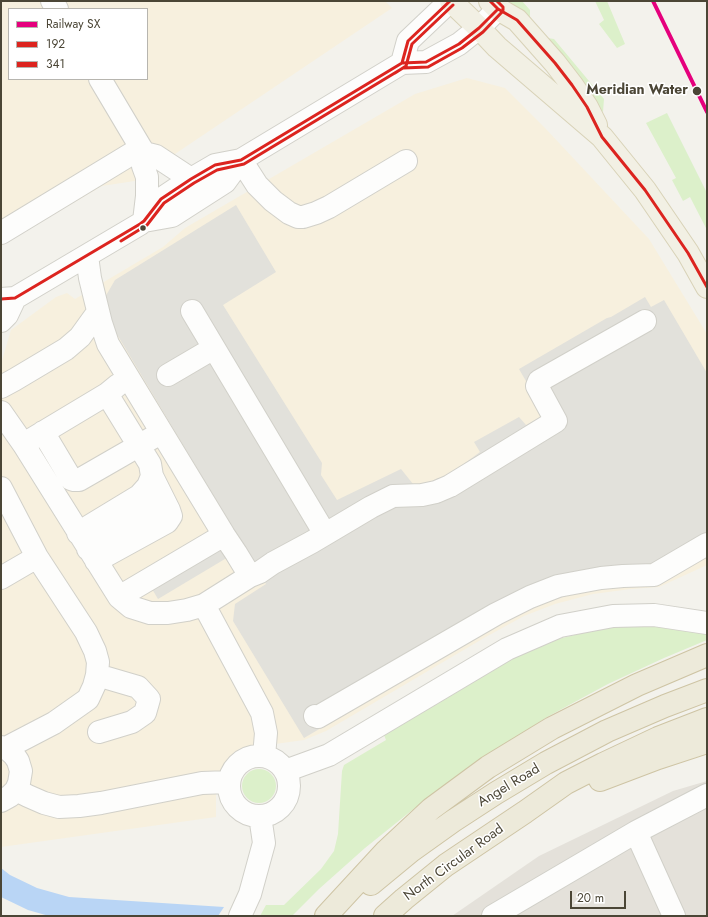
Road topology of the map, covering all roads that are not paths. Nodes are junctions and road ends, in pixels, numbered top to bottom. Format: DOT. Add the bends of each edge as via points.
graph roads {
  1 [pos="451,1"];
  2 [pos="494,5"];
  3 [pos="479,28"];
  4 [pos="402,62"];
  5 [pos="101,80"];
  6 [pos="602,137"];
  7 [pos="143,150"];
  8 [pos="241,160"];
  9 [pos="406,161"];
  10 [pos="190,179"];
  11 [pos="144,221"];
  12 [pos="1,233"];
  13 [pos="87,256"];
  14 [pos="707,287"];
  15 [pos="8,299"];
  16 [pos="192,311"];
  17 [pos="98,312"];
  18 [pos="645,320"];
  19 [pos="1,321"];
  20 [pos="214,348"];
  21 [pos="168,375"];
  22 [pos="128,377"];
  23 [pos="1,387"];
  24 [pos="107,394"];
  25 [pos="1,412"];
  26 [pos="43,432"];
  27 [pos="161,432"];
  28 [pos="24,445"];
  29 [pos="139,446"];
  30 [pos="152,476"];
  31 [pos="1,488"];
  32 [pos="325,534"];
  33 [pos="224,535"];
  34 [pos="707,544"];
  35 [pos="87,548"];
  36 [pos="37,557"];
  37 [pos="250,576"];
  38 [pos="1,578"];
  39 [pos="119,597"];
  40 [pos="204,605"];
  41 [pos="707,623"];
  42 [pos="707,655"];
  43 [pos="97,675"];
  44 [pos="707,690"];
  45 [pos="315,716"];
  46 [pos="707,719"];
  47 [pos="99,732"];
  48 [pos="707,742"];
  49 [pos="3,748"];
  50 [pos="264,756"];
  51 [pos="285,771"];
  52 [pos="229,782"];
  53 [pos="707,795"];
  54 [pos="8,796"];
  55 [pos="525,812"];
  56 [pos="260,816"];
  57 [pos="636,832"];
  58 [pos="240,916"];
  59 [pos="326,916"];
  60 [pos="332,916"];
  61 [pos="384,916"];
  62 [pos="493,916"];
  63 [pos="674,916"];
  1 -- 3 [label="main road"];
  1 -- 4 [label="street" via="408,41"];
  2 -- 3 [label="street"];
  2 -- 6 [label="main road" via="517,20 559,68 587,107"];
  3 -- 4 [label="street" via="459,44 426,62"];
  3 -- 6 [label="main road" via="497,47"];
  4 -- 8 [label="street"];
  5 -- 7 [label="street"];
  6 -- 14 [label="main road" via="653,201"];
  7 -- 10 [label="street"];
  7 -- 11 [label="street" via="143,166 147,177"];
  7 -- 12 [label="street"];
  8 -- 9 [label="street" via="257,184 273,201 298,218 328,207"];
  8 -- 10 [label="street" via="216,165"];
  8 -- 11 [label="street" via="225,182 172,216"];
  10 -- 11 [label="street" via="161,199"];
  11 -- 13 [label="street"];
  13 -- 15 [label="street"];
  13 -- 17 [label="street"];
  15 -- 19 [label="street" via="7,315"];
  16 -- 20 [label="street"];
  17 -- 22 [label="street" via="108,344"];
  17 -- 23 [label="street" via="80,337 66,349"];
  18 -- 32 [label="street" via="539,381 537,386 556,420 450,486 422,495 393,496"];
  20 -- 21 [label="street"];
  20 -- 32 [label="street"];
  22 -- 24 [label="street"];
  22 -- 27 [label="street"];
  24 -- 26 [label="street"];
  24 -- 29 [label="street"];
  25 -- 28 [label="street"];
  26 -- 28 [label="street"];
  26 -- 29 [label="street" via="74,480 79,480"];
  27 -- 29 [label="street"];
  27 -- 33 [label="street"];
  28 -- 35 [label="street"];
  29 -- 30 [label="street" via="150,464"];
  30 -- 35 [label="street" via="148,486 139,496"];
  30 -- 35 [label="street" via="171,516 167,522"];
  31 -- 36 [label="street"];
  32 -- 37 [label="street"];
  33 -- 37 [label="street"];
  33 -- 39 [label="street"];
  34 -- 45 [label="street" via="654,575 594,579 558,586 530,597 318,717"];
  35 -- 39 [label="street"];
  36 -- 38 [label="street"];
  36 -- 43 [label="street" via="86,632 98,662"];
  37 -- 40 [label="street"];
  39 -- 40 [label="street" via="131,607 150,613 168,613"];
  40 -- 50 [label="street" via="262,714 266,733"];
  41 -- 51 [label="street" via="654,615 613,616 560,626 507,649 329,755"];
  42 -- 59 [label="highway" via="637,685 552,728 488,766 431,809 386,851"];
  43 -- 47 [label="street" via="138,688 149,699 145,713 132,722"];
  43 -- 49 [label="street" via="88,699 54,723"];
  44 -- 60 [label="highway, Angel Road" via="607,731 496,792 411,851"];
  46 -- 55 [label="highway, Angel Road" via="658,738 603,764 566,783"];
  48 -- 55 [label="highway" via="604,778"];
  49 -- 54 [label="street" via="14,755 21,771 19,784"];
  50 -- 51 [label="street" via="280,764"];
  50 -- 52 [label="street" via="254,756 238,765"];
  51 -- 56 [label="street" via="289,779 288,797 276,811"];
  52 -- 54 [label="street" via="202,784 101,804 78,806 59,807 28,796"];
  52 -- 56 [label="street" via="232,799 237,806 243,812"];
  53 -- 57 [label="street"];
  55 -- 61 [label="highway, North Circular Road" via="446,865"];
  56 -- 58 [label="street" via="264,843 250,894"];
  57 -- 62 [label="street"];
  57 -- 63 [label="street"];
}
